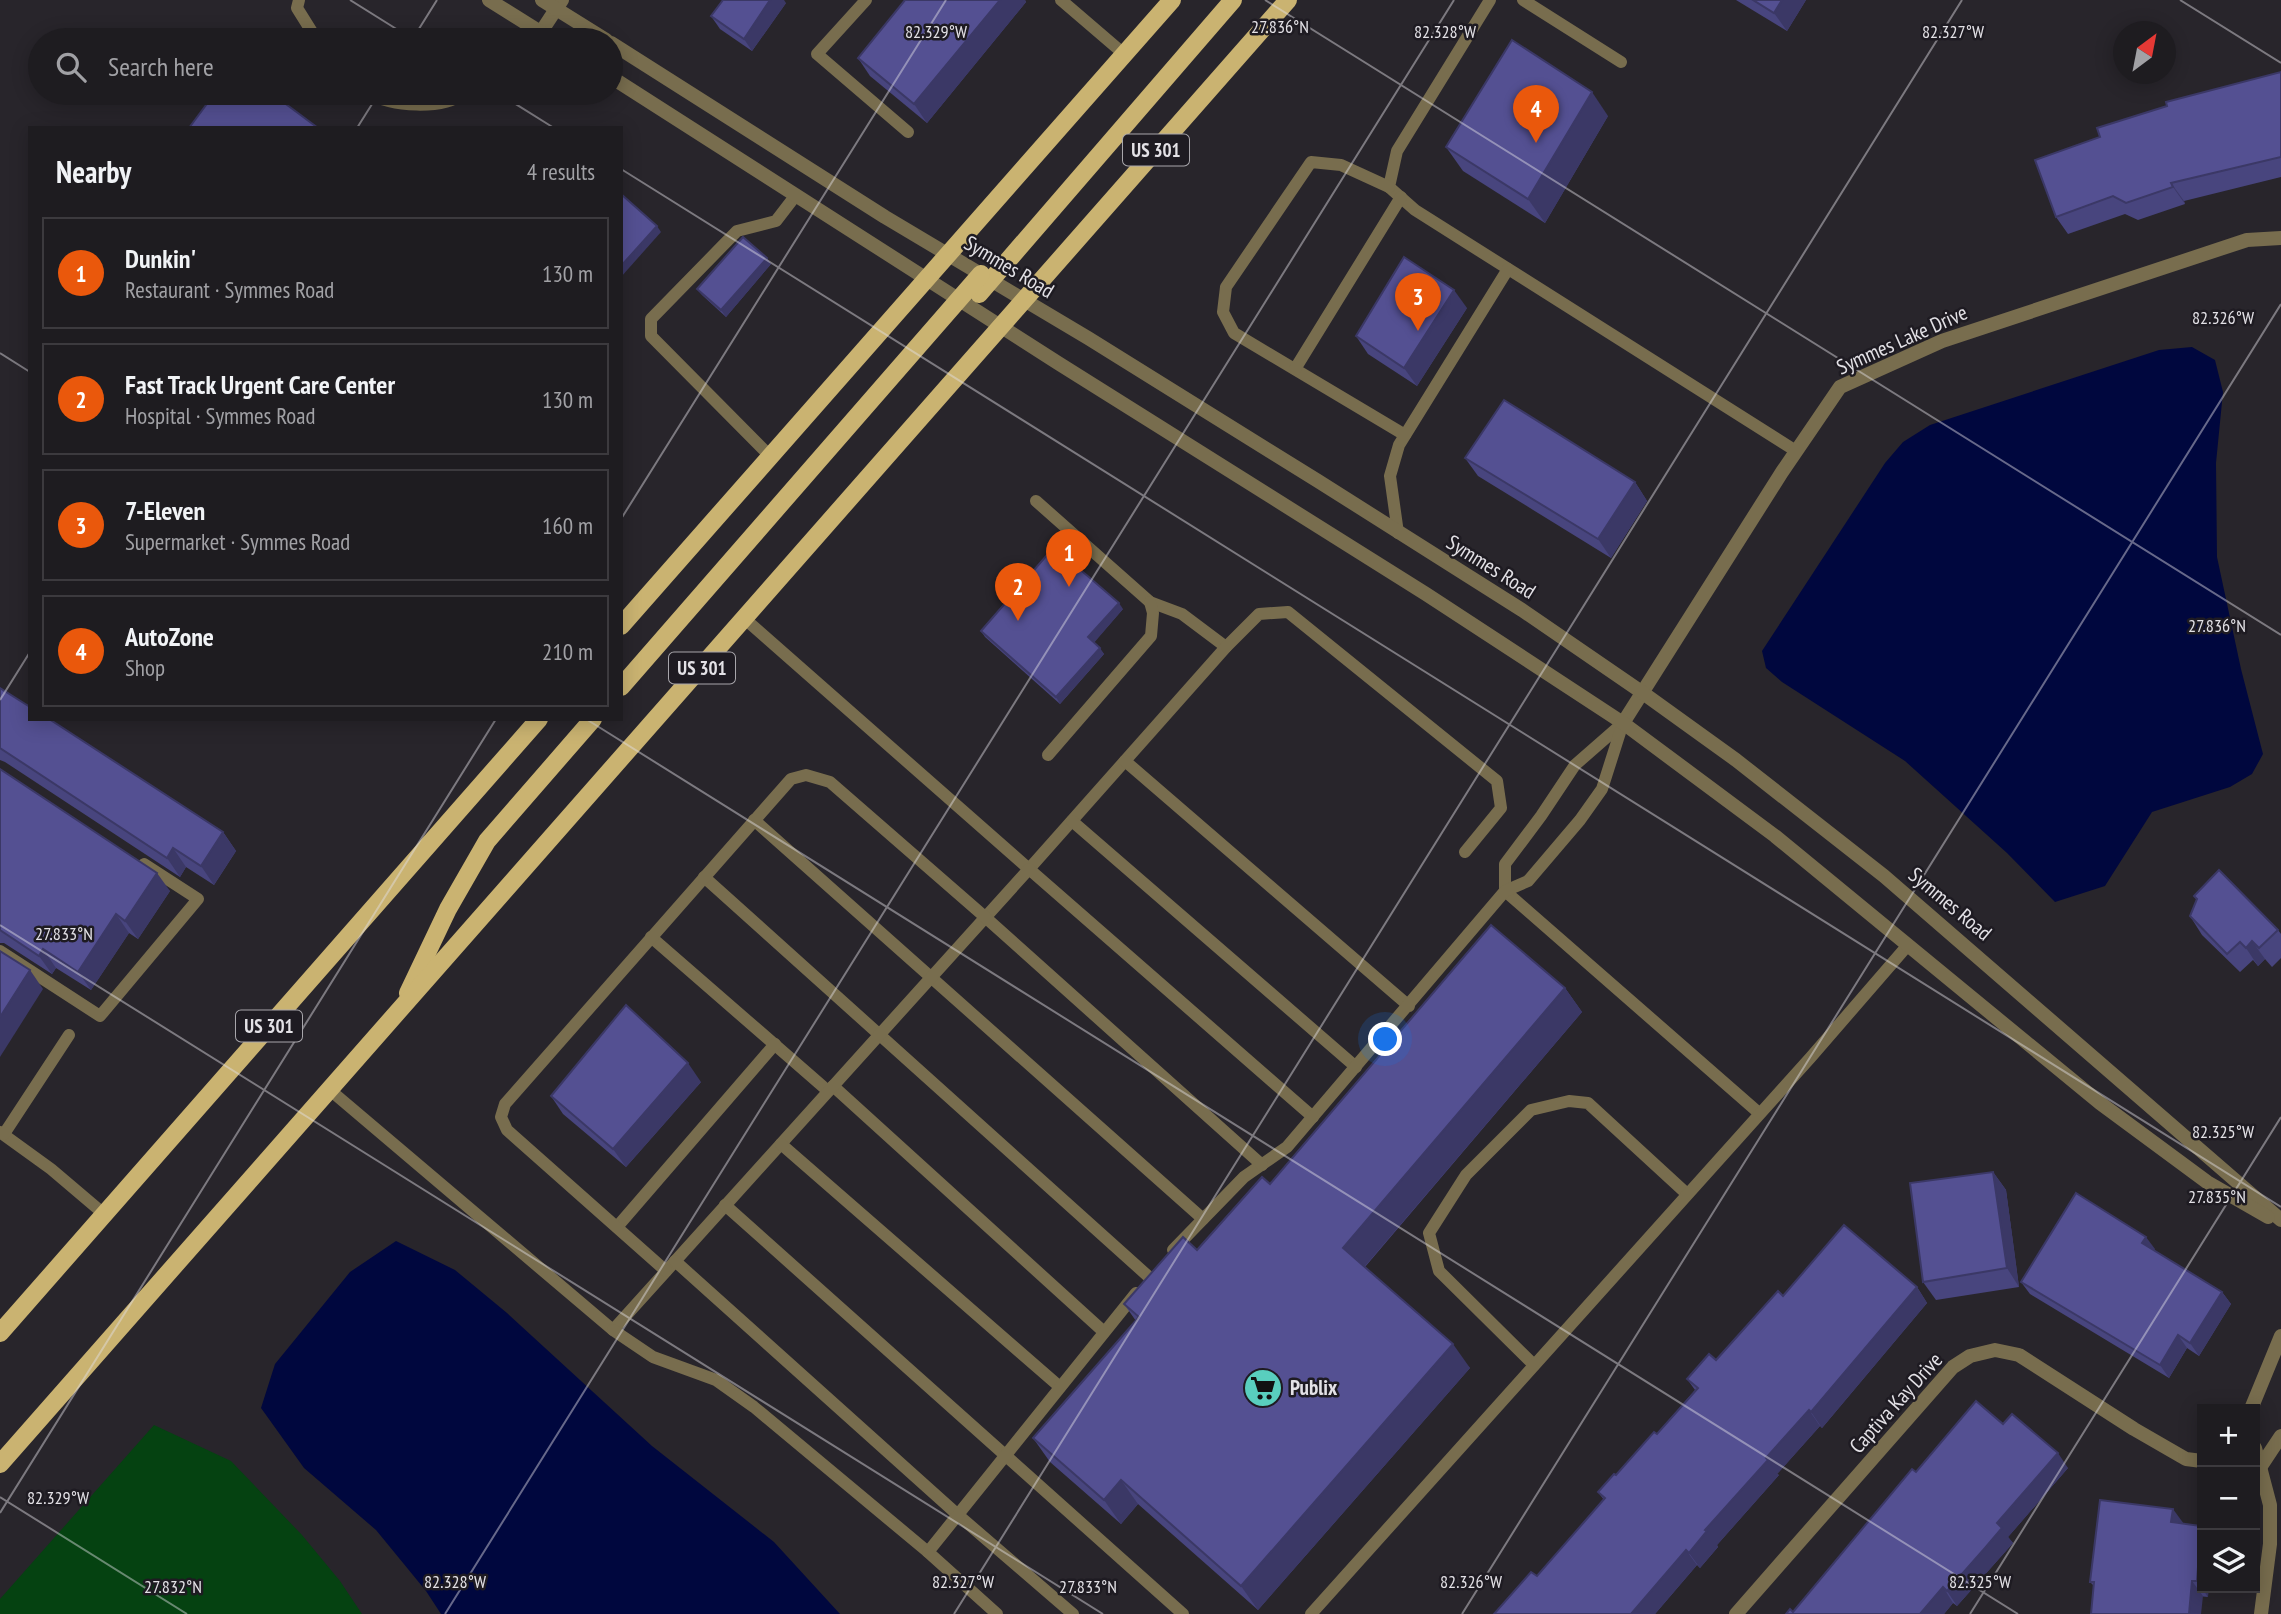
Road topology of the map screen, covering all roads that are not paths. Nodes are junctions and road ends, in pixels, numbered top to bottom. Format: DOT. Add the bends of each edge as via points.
graph roads {
  1 [pos="299,0"];
  2 [pos="489,0"];
  3 [pos="542,0"];
  4 [pos="866,0"];
  5 [pos="1061,0"];
  6 [pos="1172,0"];
  7 [pos="1233,0"];
  8 [pos="1288,0"];
  9 [pos="1490,0"];
  10 [pos="1523,0"];
  11 [pos="559,4"];
  12 [pos="310,28"];
  13 [pos="527,28"];
  14 [pos="546,28"];
  15 [pos="590,28"];
  16 [pos="623,51"];
  17 [pos="1124,54"];
  18 [pos="1621,62"];
  19 [pos="623,85"];
  20 [pos="908,132"];
  21 [pos="1389,187"];
  22 [pos="796,195"];
  23 [pos="1401,197"];
  24 [pos="2281,238"];
  25 [pos="948,255"];
  26 [pos="1508,269"];
  27 [pos="986,277"];
  28 [pos="927,279"];
  29 [pos="1024,300"];
  30 [pos="965,303"];
  31 [pos="1001,326"];
  32 [pos="1295,369"];
  33 [pos="1405,435"];
  34 [pos="1796,451"];
  35 [pos="771,457"];
  36 [pos="1036,501"];
  37 [pos="1398,533"];
  38 [pos="1150,602"];
  39 [pos="745,619"];
  40 [pos="623,624"];
  41 [pos="1226,647"];
  42 [pos="623,685"];
  43 [pos="1643,693"];
  44 [pos="537,721"];
  45 [pos="591,721"];
  46 [pos="1623,723"];
  47 [pos="1048,755"];
  48 [pos="1125,761"];
  49 [pos="754,820"];
  50 [pos="1072,821"];
  51 [pos="1465,852"];
  52 [pos="128,854"];
  53 [pos="1028,869"];
  54 [pos="704,877"];
  55 [pos="1505,891"];
  56 [pos="985,916"];
  57 [pos="651,937"];
  58 [pos="1908,945"];
  59 [pos="0,951"];
  60 [pos="932,977"];
  61 [pos="1409,1006"];
  62 [pos="402,1010"];
  63 [pos="69,1035"];
  64 [pos="878,1036"];
  65 [pos="775,1044"];
  66 [pos="1356,1067"];
  67 [pos="831,1089"];
  68 [pos="330,1090"];
  69 [pos="1759,1114"];
  70 [pos="1313,1117"];
  71 [pos="4,1135"];
  72 [pos="781,1144"];
  73 [pos="0,1149"];
  74 [pos="1262,1165"];
  75 [pos="1687,1194"];
  76 [pos="725,1205"];
  77 [pos="104,1214"];
  78 [pos="1203,1219"];
  79 [pos="2281,1222"];
  80 [pos="617,1227"];
  81 [pos="671,1266"];
  82 [pos="1158,1267"];
  83 [pos="612,1330"];
  84 [pos="1104,1332"];
  85 [pos="0,1333"];
  86 [pos="2281,1336"];
  87 [pos="1534,1365"];
  88 [pos="1060,1387"];
  89 [pos="2253,1404"];
  90 [pos="2281,1436"];
  91 [pos="1006,1454"];
  92 [pos="2197,1460"];
  93 [pos="0,1464"];
  94 [pos="2258,1467"];
  95 [pos="2260,1477"];
  96 [pos="958,1515"];
  97 [pos="928,1552"];
  98 [pos="997,1614"];
  99 [pos="1073,1614"];
  100 [pos="1183,1614"];
  101 [pos="1311,1614"];
  102 [pos="1736,1614"];
  103 [pos="2261,1614"];
  1 -- 12 [label="lane" via="297,8"];
  2 -- 13 [label="street"];
  3 -- 11 [label="street"];
  4 -- 20 [label="lane" via="817,54"];
  5 -- 17 [label="lane"];
  6 -- 17 [label="main road"];
  7 -- 27 [label="main road"];
  8 -- 29 [label="main road, US 301"];
  9 -- 21 [label="lane" via="1397,151"];
  10 -- 18 [label="lane"];
  11 -- 14 [label="street"];
  11 -- 15 [label="street"];
  16 -- 25 [label="street, Symmes Road"];
  17 -- 25 [label="main road"];
  19 -- 22 [label="street, Symmes Road"];
  21 -- 23 [label="lane"];
  21 -- 32 [label="lane" via="1341,165 1311,162 1226,287 1223,312 1234,333"];
  22 -- 28 [label="street, Symmes Road"];
  22 -- 35 [label="lane" via="776,221 737,231 651,319 651,336"];
  23 -- 26 [label="lane"];
  23 -- 32 [label="lane"];
  24 -- 34 [label="street, Symmes Lake Drive" via="2247,240 1942,341 1840,387"];
  25 -- 27 [label="street, Symmes Road"];
  25 -- 28 [label="main road"];
  26 -- 33 [label="lane"];
  26 -- 34 [label="lane"];
  27 -- 29 [label="street, Symmes Road"];
  27 -- 30 [label="main road"];
  28 -- 30 [label="street, Symmes Road"];
  28 -- 35 [label="main road"];
  29 -- 31 [label="main road, US 301"];
  29 -- 37 [label="street, Symmes Road"];
  30 -- 31 [label="street, Symmes Road"];
  30 -- 42 [label="main road"];
  31 -- 39 [label="main road, US 301"];
  31 -- 46 [label="street, Symmes Road"];
  32 -- 33 [label="lane"];
  33 -- 37 [label="lane" via="1390,476"];
  34 -- 43 [label="street, Symmes Lake Drive"];
  35 -- 40 [label="main road"];
  36 -- 38 [label="lane"];
  37 -- 43 [label="street, Symmes Road"];
  38 -- 41 [label="lane" via="1182,614"];
  38 -- 47 [label="lane" via="1151,636"];
  39 -- 53 [label="lane"];
  39 -- 62 [label="main road, US 301"];
  41 -- 48 [label="lane"];
  41 -- 51 [label="lane" via="1259,614 1288,612 1497,781 1501,807"];
  43 -- 46 [label="street, Symmes Lake Drive"];
  43 -- 79 [label="street, Symmes Road" via="1884,876"];
  44 -- 77 [label="main road, US 301"];
  45 -- 62 [label="main road" via="487,841 448,909"];
  46 -- 55 [label="lane" via="1602,789 1528,881"];
  46 -- 55 [label="lane" via="1575,765 1504,864"];
  46 -- 58 [label="street, Symmes Road" via="1775,836"];
  48 -- 50 [label="lane"];
  48 -- 61 [label="lane"];
  49 -- 54 [label="lane"];
  49 -- 56 [label="lane" via="791,779 806,775 830,782"];
  49 -- 60 [label="lane"];
  50 -- 53 [label="lane"];
  50 -- 66 [label="lane"];
  52 -- 59 [label="lane" via="198,900 100,1016"];
  53 -- 56 [label="lane"];
  53 -- 70 [label="lane"];
  54 -- 57 [label="lane"];
  54 -- 64 [label="lane"];
  55 -- 61 [label="lane"];
  55 -- 69 [label="lane"];
  56 -- 60 [label="lane"];
  56 -- 74 [label="lane"];
  57 -- 65 [label="lane"];
  57 -- 80 [label="lane" via="512,1094 501,1117 507,1130"];
  58 -- 69 [label="lane"];
  58 -- 79 [label="street, Symmes Road" via="2144,1137 2207,1182"];
  60 -- 64 [label="lane"];
  60 -- 78 [label="lane"];
  61 -- 66 [label="lane"];
  62 -- 68 [label="main road, US 301"];
  63 -- 71 [label="lane"];
  64 -- 67 [label="lane"];
  64 -- 82 [label="lane"];
  65 -- 67 [label="lane"];
  65 -- 80 [label="lane"];
  66 -- 70 [label="lane"];
  67 -- 72 [label="lane"];
  67 -- 84 [label="lane"];
  68 -- 83 [label="lane"];
  68 -- 93 [label="main road, US 301"];
  69 -- 75 [label="lane"];
  70 -- 74 [label="lane" via="1287,1147"];
  71 -- 73 [label="lane"];
  71 -- 77 [label="lane"];
  72 -- 76 [label="lane"];
  72 -- 88 [label="lane"];
  74 -- 78 [label="lane"];
  75 -- 87 [label="lane"];
  75 -- 87 [label="lane" via="1588,1103 1569,1101 1531,1110 1466,1175 1429,1233 1439,1271"];
  76 -- 81 [label="lane"];
  76 -- 91 [label="lane"];
  77 -- 85 [label="main road, US 301"];
  78 -- 82 [label="lane"];
  80 -- 81 [label="lane"];
  81 -- 83 [label="lane"];
  81 -- 96 [label="lane"];
  82 -- 84 [label="lane"];
  83 -- 97 [label="lane" via="653,1357 716,1380"];
  84 -- 88 [label="lane"];
  86 -- 89 [label="street"];
  87 -- 101 [label="lane"];
  88 -- 91 [label="lane"];
  90 -- 94 [label="street"];
  91 -- 96 [label="lane"];
  91 -- 100 [label="lane"];
  92 -- 102 [label="street, Captiva Kay Drive" via="2165,1447 2019,1355 1995,1350 1970,1356 1953,1367"];
  95 -- 103 [label="street" via="2270,1505"];
  96 -- 97 [label="lane"];
  96 -- 99 [label="lane"];
  97 -- 98 [label="lane"];
}
